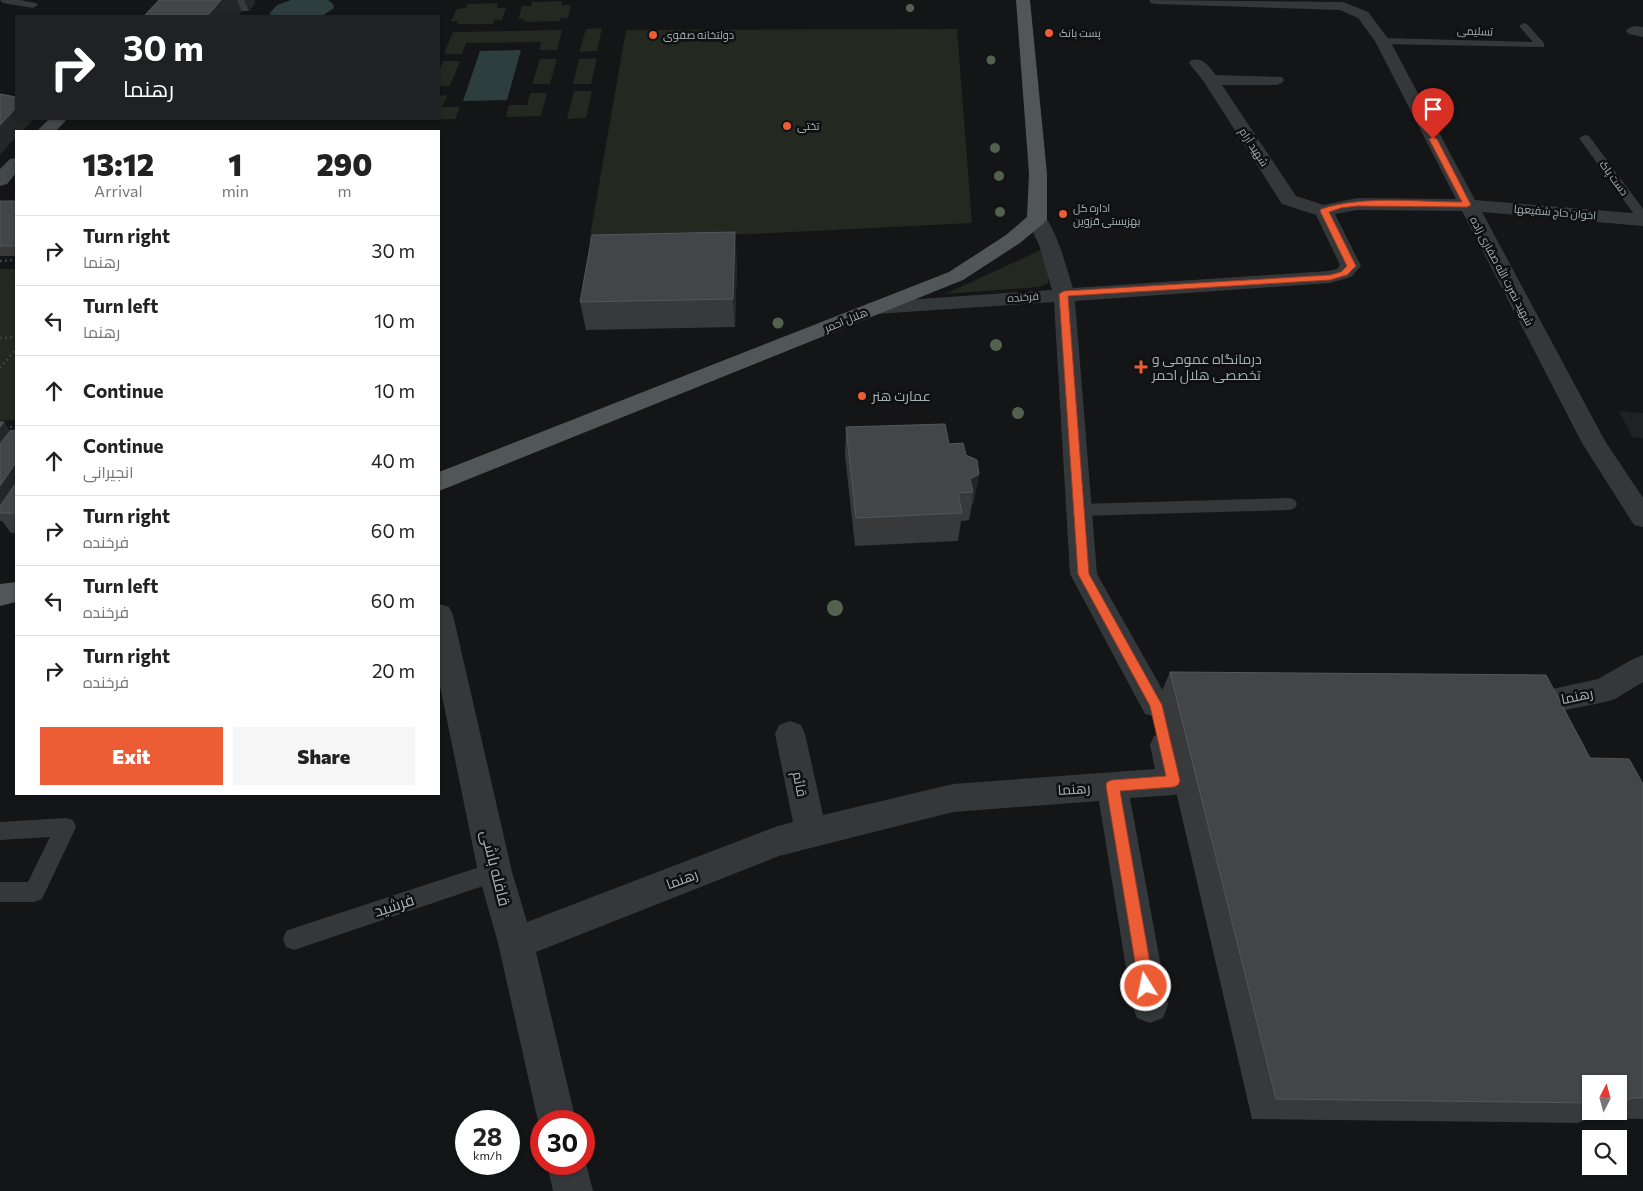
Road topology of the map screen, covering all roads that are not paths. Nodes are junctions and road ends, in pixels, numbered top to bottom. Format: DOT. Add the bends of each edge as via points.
graph roads {
  1 [pos="3,0"];
  2 [pos="1023,0"];
  3 [pos="1156,0"];
  4 [pos="1341,3"];
  5 [pos="33,5"];
  6 [pos="1524,26"];
  7 [pos="1382,41"];
  8 [pos="1197,63"];
  9 [pos="1211,80"];
  10 [pos="1276,80"];
  11 [pos="57,120"];
  12 [pos="47,130"];
  13 [pos="1585,138"];
  14 [pos="15,164"];
  15 [pos="0,180"];
  16 [pos="1467,205"];
  17 [pos="1324,211"];
  18 [pos="1037,219"];
  19 [pos="1643,219"];
  20 [pos="1064,294"];
  21 [pos="876,308"];
  22 [pos="440,482"];
  23 [pos="1289,504"];
  24 [pos="1079,510"];
  25 [pos="1643,518"];
  26 [pos="15,592"];
  27 [pos="0,594"];
  28 [pos="440,620"];
  29 [pos="1643,667"];
  30 [pos="1497,708"];
  31 [pos="790,734"];
  32 [pos="1112,786"];
  33 [pos="0,831"];
  34 [pos="811,833"];
  35 [pos="495,872"];
  36 [pos="0,892"];
  37 [pos="294,939"];
  38 [pos="516,943"];
  39 [pos="1150,1005"];
  40 [pos="554,1110"];
  41 [pos="569,1175"];
  42 [pos="573,1191"];
  1 -- 5 [label="lane"];
  2 -- 18 [label="main road" via="1038,174"];
  3 -- 4 [label="street"];
  4 -- 7 [label="street, شهید نصرت الله صفاری زاده" via="1363,15"];
  6 -- 7 [label="lane, تسلیمی" via="1541,45"];
  7 -- 16 [label="street, شهید نصرت الله صفاری زاده"];
  8 -- 9 [label="street, شهید آرام"];
  9 -- 10 [label="street"];
  9 -- 17 [label="street, شهید آرام" via="1288,200"];
  11 -- 12 [label="main road"];
  13 -- 19 [label="lane, دست پاک"];
  14 -- 15 [label="main road"];
  16 -- 17 [label="street" via="1357,204"];
  16 -- 19 [label="street, اخوان حاج شفیعها"];
  16 -- 25 [label="street, شهید نصرت الله صفاری زاده" via="1594,443"];
  17 -- 20 [label="street, فرخنده" via="1351,266 1344,273 1330,277"];
  18 -- 20 [label="street" via="1050,245"];
  18 -- 21 [label="main road, هلال احمر" via="1013,239 956,276"];
  20 -- 21 [label="street, فرخنده"];
  20 -- 24 [label="street"];
  21 -- 22 [label="main road, هلال احمر"];
  23 -- 24 [label="lane"];
  24 -- 32 [label="street, رهنما" via="1084,574 1170,705 1174,781"];
  26 -- 27 [label="main road"];
  28 -- 35 [label="street, قافله باشی"];
  29 -- 30 [label="street, رهنما" via="1604,690 1516,708"];
  31 -- 34 [label="street, قائم"];
  32 -- 34 [label="street, رهنما" via="953,798"];
  32 -- 39 [label="street"];
  33 -- 36 [label="lane" via="66,827 34,892"];
  34 -- 38 [label="street, رهنما" via="778,841"];
  35 -- 37 [label="lane, فرشید"];
  35 -- 38 [label="street, قافله باشی"];
  38 -- 40 [label="street, قافله باشی"];
  41 -- 42 [label="street"];
}
